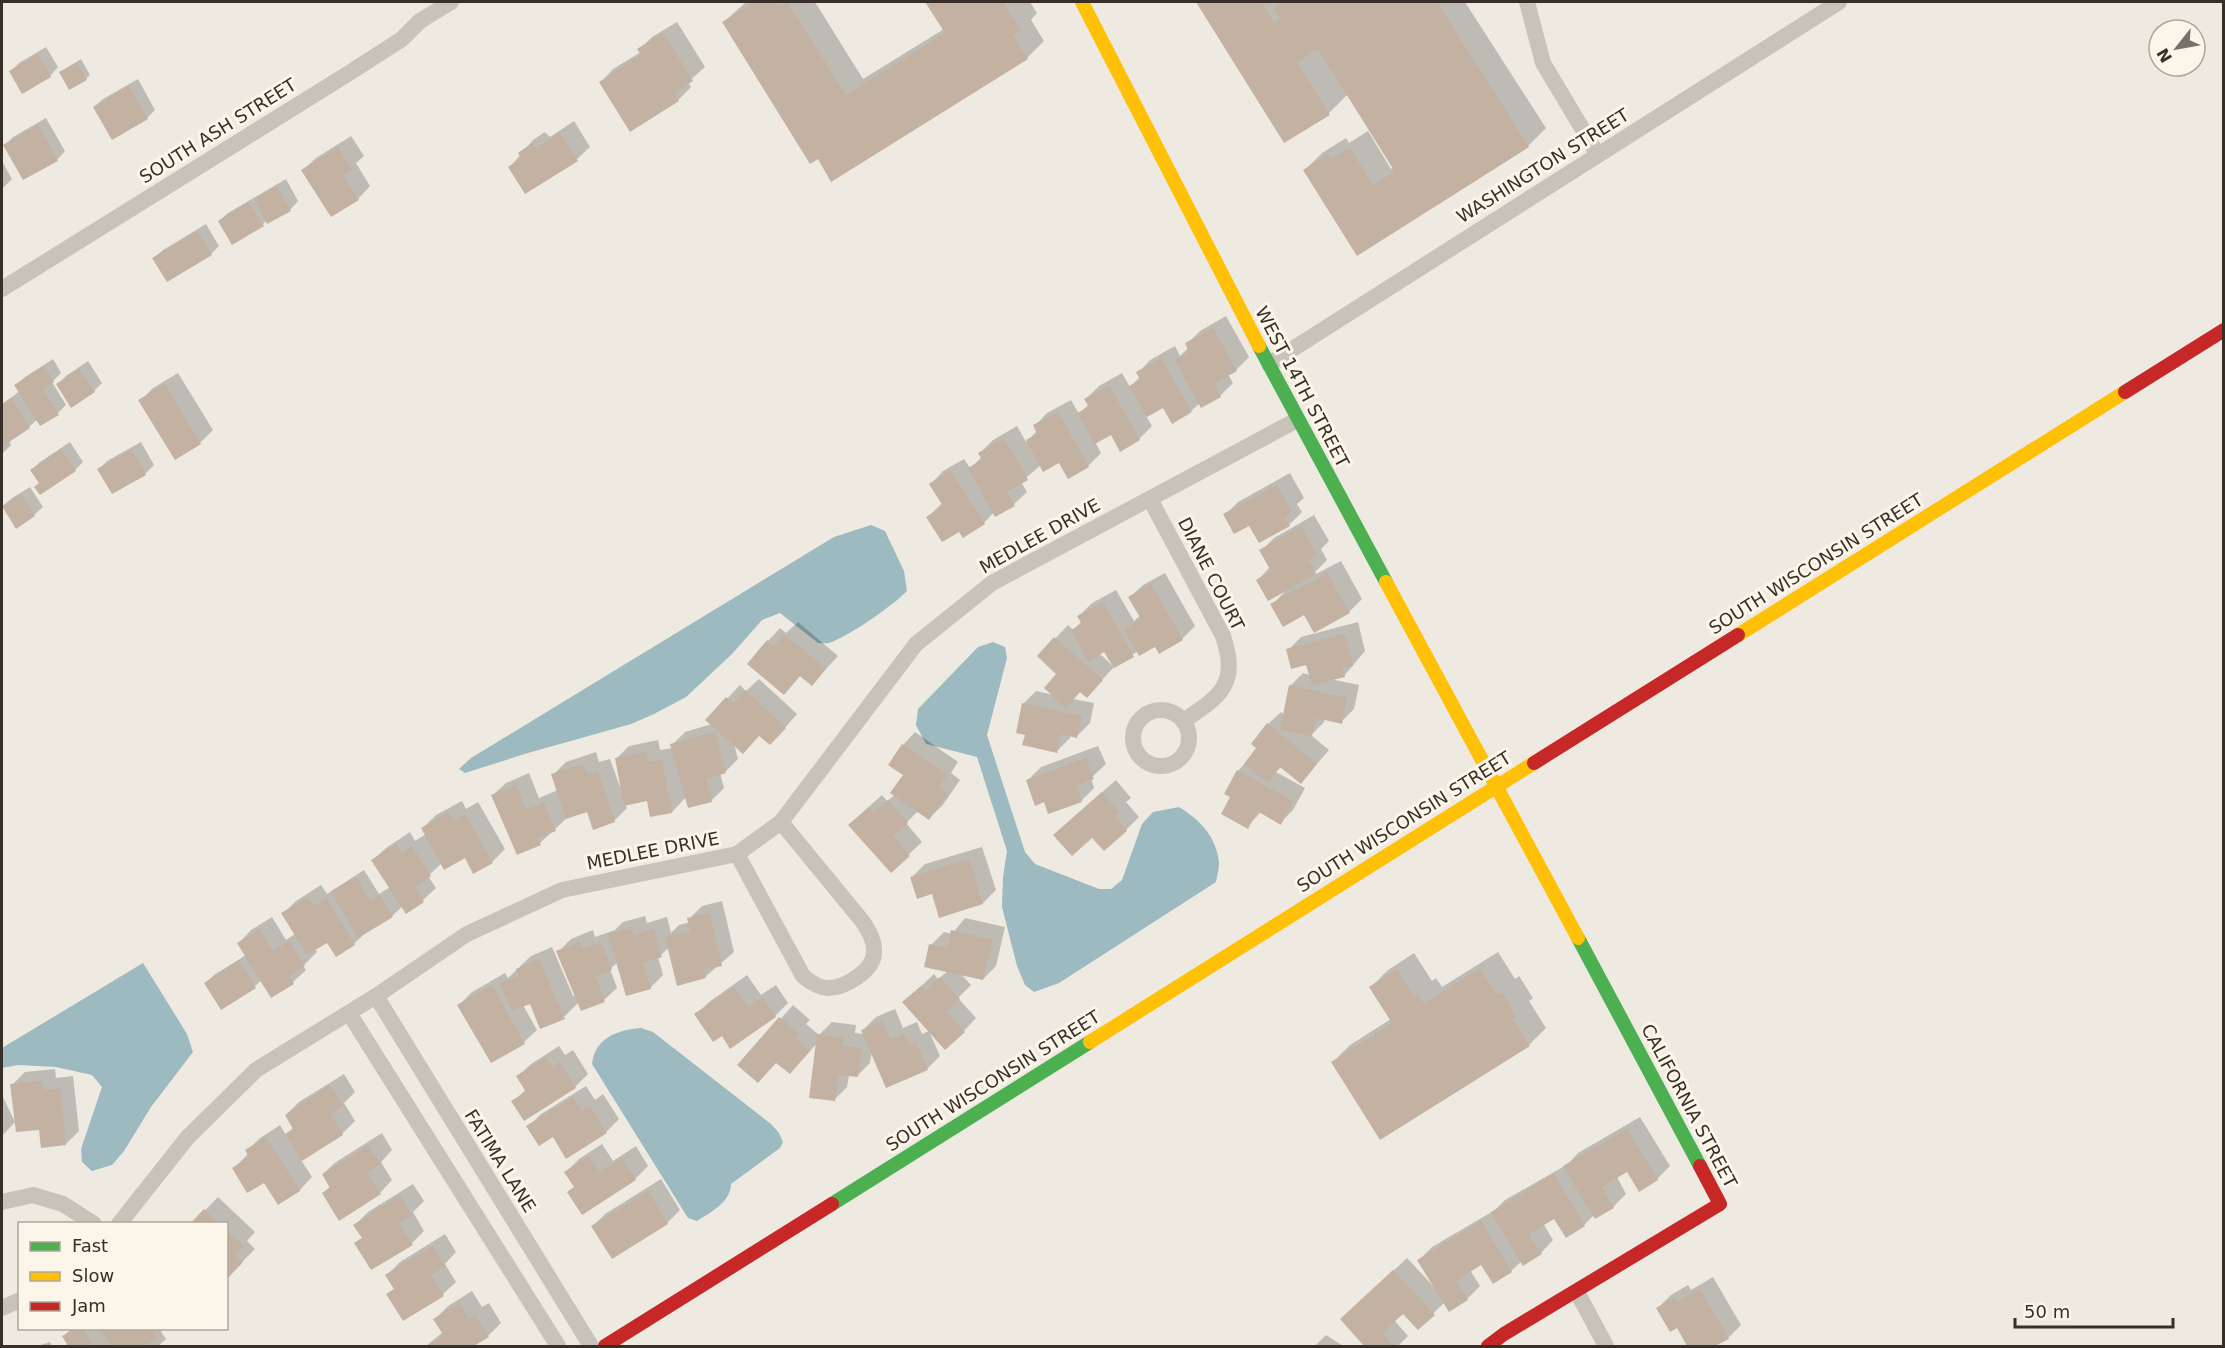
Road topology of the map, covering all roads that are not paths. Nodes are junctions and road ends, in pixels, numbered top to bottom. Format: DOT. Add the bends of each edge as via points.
graph roads {
  1 [pos="451,2"];
  2 [pos="1082,2"];
  3 [pos="1527,2"];
  4 [pos="1839,2"];
  5 [pos="1598,155"];
  6 [pos="2,290"];
  7 [pos="2223,330"];
  8 [pos="1269,364"];
  9 [pos="1298,420"];
  10 [pos="1150,499"];
  11 [pos="1183,721"];
  12 [pos="1497,784"];
  13 [pos="781,822"];
  14 [pos="737,854"];
  15 [pos="376,996"];
  16 [pos="349,1012"];
  17 [pos="2,1202"];
  18 [pos="91,1222"];
  19 [pos="121,1222"];
  20 [pos="1577,1292"];
  21 [pos="18,1301"];
  22 [pos="2,1308"];
  23 [pos="558,1347"];
  24 [pos="591,1347"];
  25 [pos="605,1347"];
  26 [pos="1488,1347"];
  27 [pos="1606,1347"];
  1 -- 6 [label="street, SOUTH ASH STREET" via="346,75"];
  2 -- 8 [label="street, WEST 14TH STREET"];
  3 -- 5 [label="street" via="1543,63"];
  4 -- 5 [label="street, WASHINGTON STREET"];
  5 -- 8 [label="street, WASHINGTON STREET"];
  7 -- 12 [label="street, SOUTH WISCONSIN STREET"];
  8 -- 9 [label="street, WEST 14TH STREET"];
  9 -- 10 [label="street, MEDLEE DRIVE"];
  9 -- 12 [label="street, WEST 14TH STREET"];
  10 -- 11 [label="street, DIANE COURT" via="1223,636 1230,658 1226,683 1216,698"];
  10 -- 13 [label="street, MEDLEE DRIVE" via="992,583 916,644"];
  12 -- 20 [label="street, CALIFORNIA STREET" via="1720,1204"];
  12 -- 25 [label="street, SOUTH WISCONSIN STREET"];
  13 -- 14 [label="street, MEDLEE DRIVE"];
  13 -- 14 [label="street" via="872,937 874,955 864,972 829,988 814,985 802,976"];
  14 -- 15 [label="street, MEDLEE DRIVE" via="562,890 467,934"];
  15 -- 16 [label="street, MEDLEE DRIVE"];
  15 -- 24 [label="street, FATIMA LANE"];
  16 -- 19 [label="street, MEDLEE DRIVE" via="256,1070 187,1138"];
  16 -- 23 [label="street"];
  17 -- 18 [label="street" via="33,1195 63,1204"];
  20 -- 26 [label="street, CALIFORNIA STREET"];
  20 -- 27 [label="street"];
  21 -- 22 [label="street"];
}
